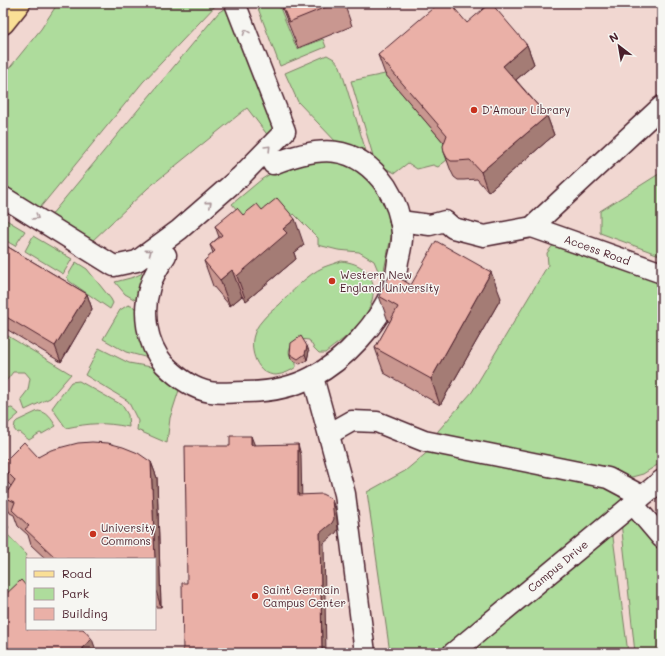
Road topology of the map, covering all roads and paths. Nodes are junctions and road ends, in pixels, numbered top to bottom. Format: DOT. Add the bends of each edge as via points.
graph roads {
  1 [pos="20,3"];
  2 [pos="234,3"];
  3 [pos="3,23"];
  4 [pos="662,106"];
  5 [pos="273,164"];
  6 [pos="3,197"];
  7 [pos="400,221"];
  8 [pos="532,227"];
  9 [pos="166,255"];
  10 [pos="662,273"];
  11 [pos="313,377"];
  12 [pos="329,434"];
  13 [pos="662,480"];
  14 [pos="638,500"];
  15 [pos="662,538"];
  16 [pos="365,653"];
  17 [pos="453,653"];
  1 -- 3 [label="main road"];
  6 -- 2 [label="street, one-way" via="114,266 137,261 179,230 241,176 285,131"];
  4 -- 8 [label="street"];
  5 -- 7 [label="street" via="309,152 338,152 350,155 370,167 378,176 393,196"];
  7 -- 8 [label="street" via="430,225 445,221 453,228 484,236"];
  7 -- 11 [label="street" via="403,234 393,289 367,330 353,346"];
  8 -- 10 [label="street, Access Road"];
  9 -- 11 [label="street" via="150,284 146,310 153,346 171,371 188,383 208,392 279,389"];
  11 -- 12 [label="street"];
  12 -- 14 [label="street" via="352,421 377,422 424,441 608,478"];
  12 -- 16 [label="street" via="345,494"];
  13 -- 14 [label="street, Campus Drive"];
  14 -- 15 [label="street"];
  14 -- 17 [label="street, Campus Drive"];
}
